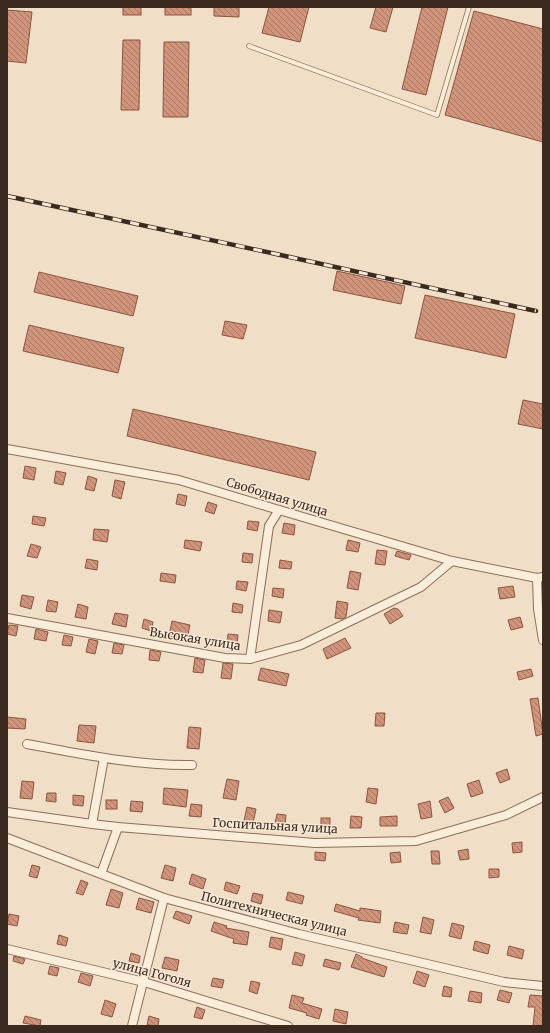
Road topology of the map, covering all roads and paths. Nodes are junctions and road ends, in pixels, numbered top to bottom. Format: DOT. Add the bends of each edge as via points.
graph roads {
  1 [pos="469,7"];
  2 [pos="249,46"];
  3 [pos="7,449"];
  4 [pos="279,510"];
  5 [pos="452,561"];
  6 [pos="540,578"];
  7 [pos="7,618"];
  8 [pos="543,640"];
  9 [pos="250,659"];
  10 [pos="27,744"];
  11 [pos="104,758"];
  12 [pos="192,765"];
  13 [pos="543,797"];
  14 [pos="7,812"];
  15 [pos="92,824"];
  16 [pos="118,827"];
  17 [pos="7,838"];
  18 [pos="101,874"];
  19 [pos="164,898"];
  20 [pos="7,949"];
  21 [pos="144,982"];
  22 [pos="543,986"];
  23 [pos="132,1026"];
  24 [pos="288,1026"];
  1 -- 2 [label="lane" via="437,115"];
  3 -- 4 [label="street, Свободная улица" via="179,480"];
  4 -- 5 [label="street, Свободная улица"];
  4 -- 9 [label="street" via="269,526"];
  5 -- 6 [label="street, Свободная улица"];
  5 -- 9 [label="street, Высокая улица" via="414,591 301,645"];
  6 -- 8 [label="street" via="538,609"];
  7 -- 9 [label="street, Высокая улица" via="225,658"];
  10 -- 11 [label="street"];
  11 -- 12 [label="street" via="173,766"];
  11 -- 15 [label="street"];
  13 -- 16 [label="street, Госпитальная улица" via="506,815 416,841 315,843"];
  14 -- 15 [label="street, Госпитальная улица"];
  15 -- 16 [label="street, Госпитальная улица"];
  16 -- 18 [label="street"];
  17 -- 18 [label="street, Политехническая улица"];
  18 -- 19 [label="street, Политехническая улица"];
  19 -- 21 [label="street"];
  19 -- 22 [label="street, Политехническая улица" via="299,934 504,982"];
  20 -- 21 [label="street, улица Гоголя"];
  21 -- 23 [label="street"];
  21 -- 24 [label="street, улица Гоголя"];
}
